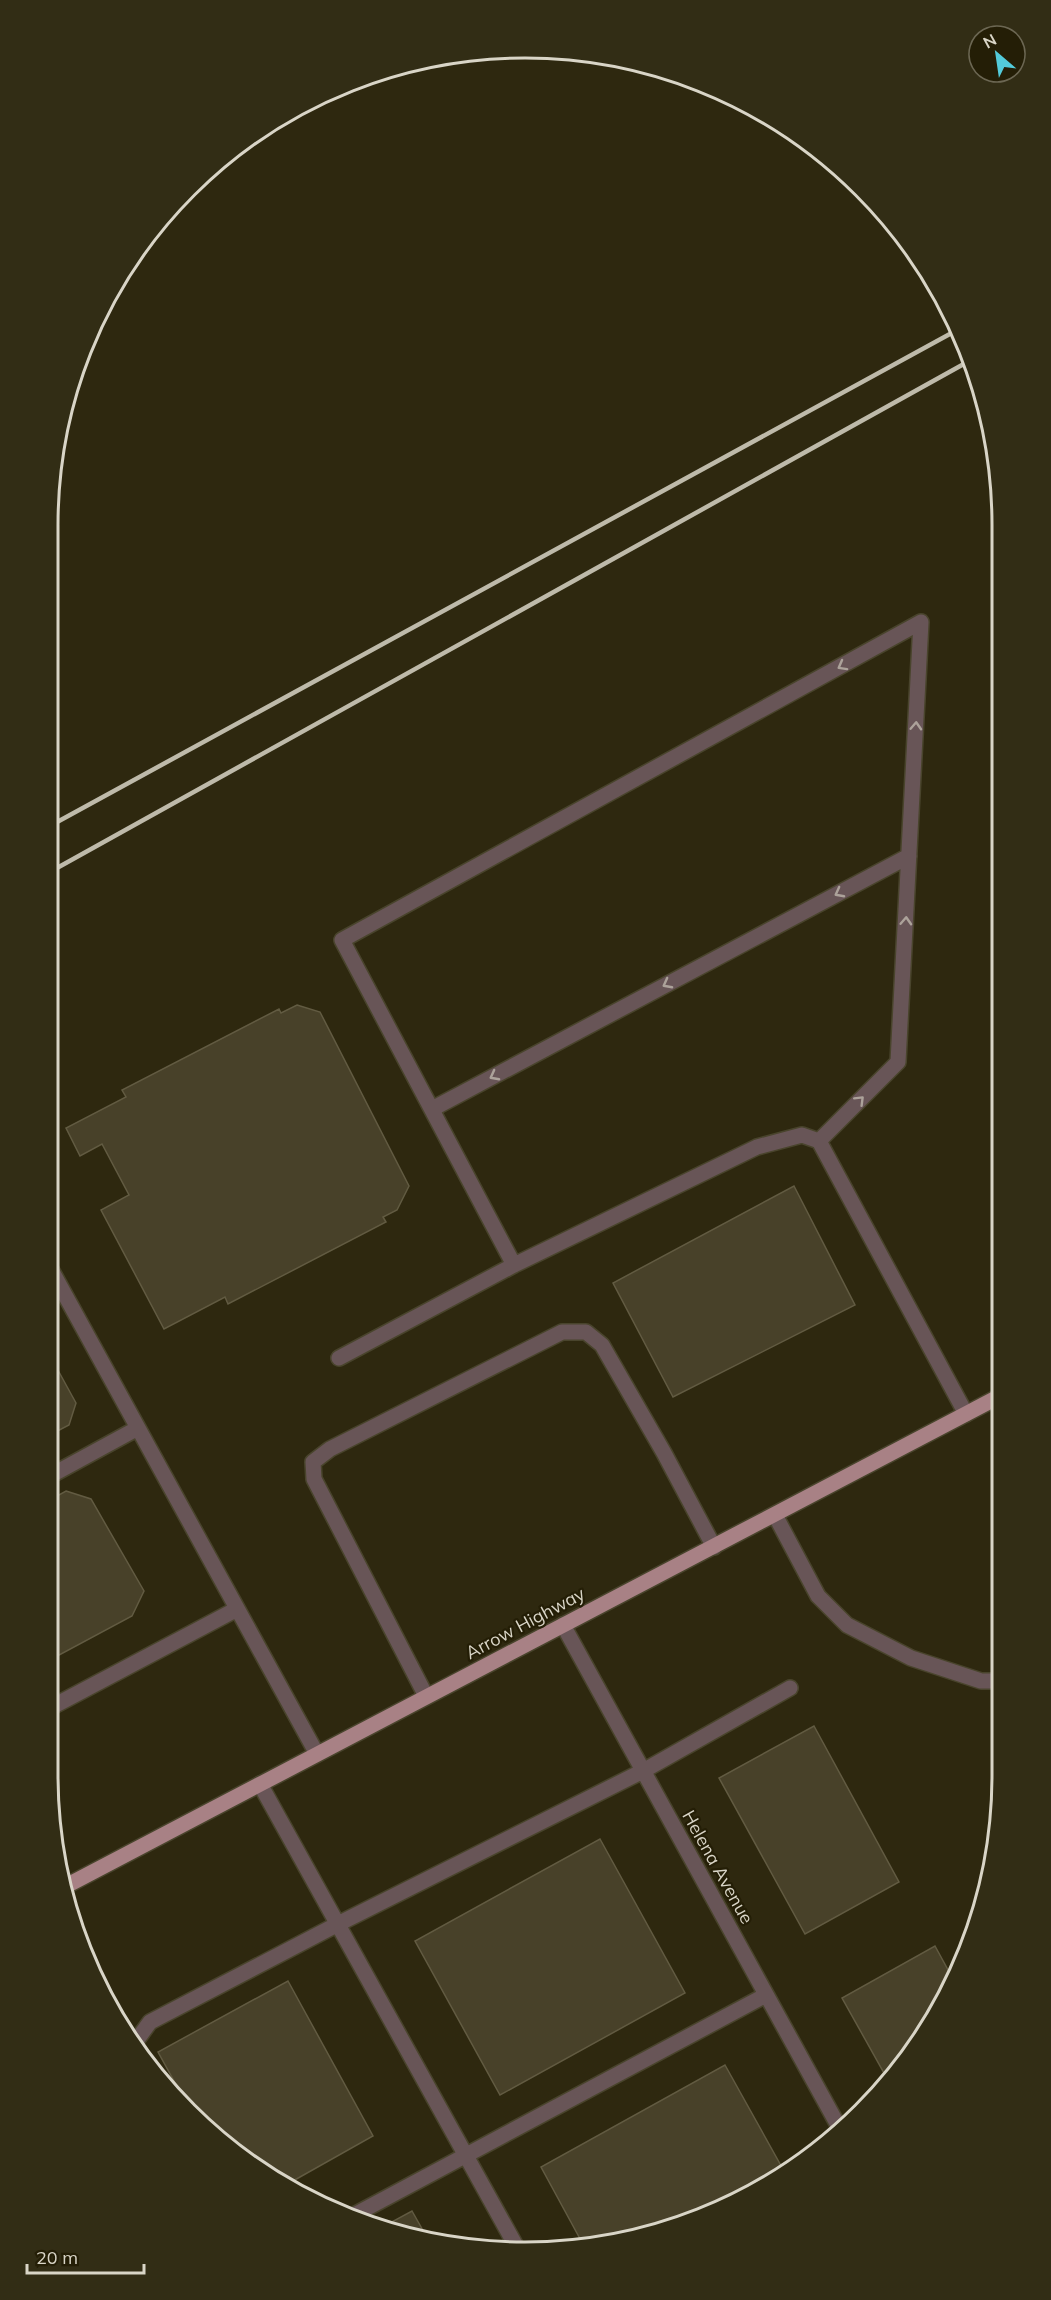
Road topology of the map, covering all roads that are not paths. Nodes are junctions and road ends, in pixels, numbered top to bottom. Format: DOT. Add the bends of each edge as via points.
graph roads {
  1 [pos="909,856"];
  2 [pos="432,1109"];
  3 [pos="819,1141"];
  4 [pos="514,1265"];
  5 [pos="58,1282"];
  6 [pos="339,1358"];
  7 [pos="992,1400"];
  8 [pos="966,1414"];
  9 [pos="138,1428"];
  10 [pos="58,1472"];
  11 [pos="775,1515"];
  12 [pos="714,1546"];
  13 [pos="237,1609"];
  14 [pos="563,1625"];
  15 [pos="992,1681"];
  16 [pos="790,1688"];
  17 [pos="426,1696"];
  18 [pos="58,1704"];
  19 [pos="317,1754"];
  20 [pos="643,1771"];
  21 [pos="260,1784"];
  22 [pos="71,1883"];
  23 [pos="338,1924"];
  24 [pos="766,1995"];
  25 [pos="139,2037"];
  26 [pos="837,2123"];
  27 [pos="465,2154"];
  28 [pos="361,2211"];
  29 [pos="514,2242"];
  1 -- 2 [label="lane, one-way"];
  1 -- 2 [label="lane, one-way" via="921,622 342,940"];
  3 -- 1 [label="lane, one-way" via="898,1062"];
  2 -- 4 [label="lane"];
  3 -- 4 [label="lane" via="802,1135 757,1147"];
  3 -- 8 [label="lane"];
  4 -- 6 [label="lane"];
  5 -- 9 [label="lane"];
  7 -- 8 [label="main road, Arrow Highway"];
  8 -- 11 [label="main road, Arrow Highway"];
  9 -- 10 [label="lane"];
  9 -- 13 [label="lane"];
  11 -- 12 [label="main road, Arrow Highway"];
  11 -- 15 [label="lane" via="818,1596 847,1626 911,1658 981,1681"];
  12 -- 14 [label="main road, Arrow Highway"];
  12 -- 17 [label="lane" via="602,1345 586,1332 562,1332 330,1449 314,1462 314,1479"];
  13 -- 18 [label="lane"];
  13 -- 19 [label="lane"];
  14 -- 17 [label="main road, Arrow Highway"];
  14 -- 20 [label="lane, Helena Avenue"];
  16 -- 20 [label="lane"];
  17 -- 19 [label="main road, Arrow Highway"];
  19 -- 21 [label="main road, Arrow Highway"];
  20 -- 23 [label="lane"];
  20 -- 24 [label="lane, Helena Avenue"];
  21 -- 22 [label="main road, Arrow Highway"];
  21 -- 23 [label="lane"];
  23 -- 25 [label="lane" via="150,2022"];
  23 -- 27 [label="lane"];
  24 -- 26 [label="lane, Helena Avenue"];
  24 -- 27 [label="lane"];
  27 -- 28 [label="lane"];
  27 -- 29 [label="lane"];
}
